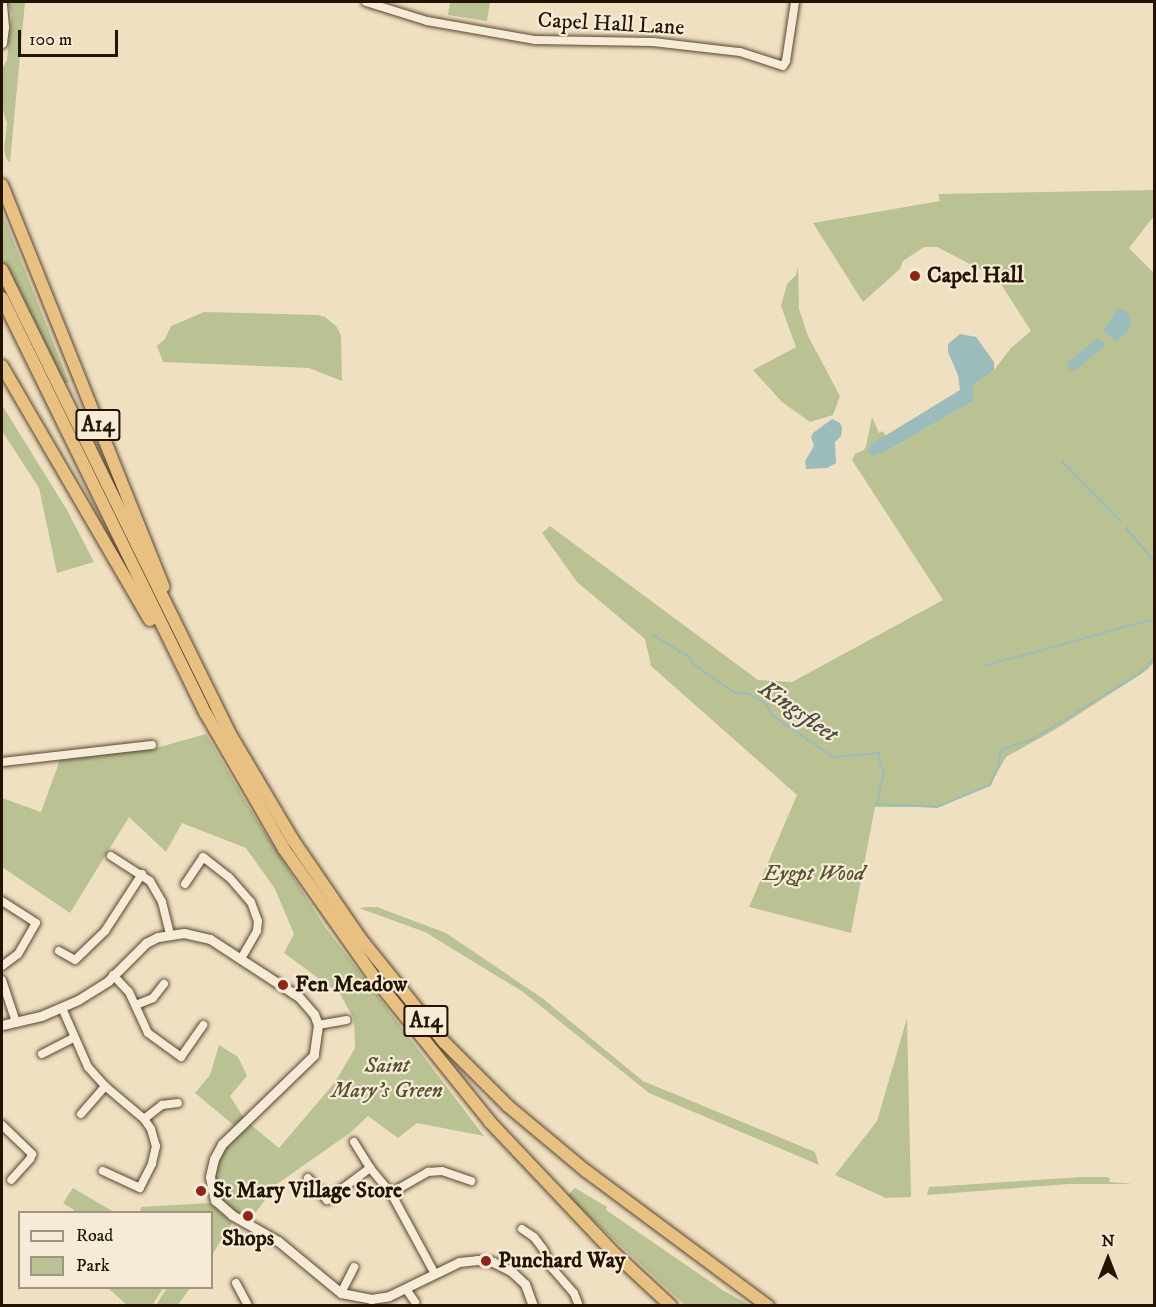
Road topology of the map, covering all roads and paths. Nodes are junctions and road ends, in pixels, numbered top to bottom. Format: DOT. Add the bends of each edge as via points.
graph roads {
  1 [pos="2,2"];
  2 [pos="366,2"];
  3 [pos="795,2"];
  4 [pos="2,43"];
  5 [pos="2,185"];
  6 [pos="2,270"];
  7 [pos="2,298"];
  8 [pos="2,366"];
  9 [pos="172,618"];
  10 [pos="175,656"];
  11 [pos="212,713"];
  12 [pos="225,736"];
  13 [pos="152,745"];
  14 [pos="2,762"];
  15 [pos="111,856"];
  16 [pos="142,874"];
  17 [pos="186,884"];
  18 [pos="2,901"];
  19 [pos="170,933"];
  20 [pos="60,951"];
  21 [pos="242,959"];
  22 [pos="2,966"];
  23 [pos="113,975"];
  24 [pos="2,980"];
  25 [pos="164,984"];
  26 [pos="136,1005"];
  27 [pos="62,1008"];
  28 [pos="347,1020"];
  29 [pos="16,1022"];
  30 [pos="2,1025"];
  31 [pos="203,1025"];
  32 [pos="318,1026"];
  33 [pos="74,1038"];
  34 [pos="42,1054"];
  35 [pos="105,1086"];
  36 [pos="178,1103"];
  37 [pos="81,1114"];
  38 [pos="144,1119"];
  39 [pos="2,1125"];
  40 [pos="354,1142"];
  41 [pos="370,1168"];
  42 [pos="103,1171"];
  43 [pos="308,1178"];
  44 [pos="11,1180"];
  45 [pos="471,1181"];
  46 [pos="391,1193"];
  47 [pos="522,1229"];
  48 [pos="354,1267"];
  49 [pos="435,1274"];
  50 [pos="236,1283"];
  51 [pos="406,1289"];
  52 [pos="341,1293"];
  53 [pos="415,1302"];
  54 [pos="248,1305"];
  55 [pos="533,1305"];
  56 [pos="579,1305"];
  57 [pos="671,1305"];
  58 [pos="768,1305"];
  1 -- 4 [label="street"];
  2 -- 3 [label="street, Capel Hall Lane" via="427,21 535,40 653,42 740,52 783,66"];
  5 -- 9 [label="highway, A14" via="166,591"];
  6 -- 9 [label="highway, A14"];
  7 -- 10 [label="highway, A14"];
  8 -- 10 [label="highway, A14" via="159,636"];
  9 -- 11 [label="highway, A14"];
  10 -- 11 [label="highway, A14"];
  11 -- 12 [label="highway, A14"];
  12 -- 57 [label="highway, A14" via="249,793 297,869 413,1029 529,1165"];
  12 -- 58 [label="highway, A14" via="333,902 444,1042 555,1147"];
  13 -- 14 [label="street"];
  15 -- 16 [label="street"];
  16 -- 19 [label="street" via="157,889"];
  16 -- 20 [label="street" via="105,931 75,960"];
  17 -- 21 [label="street" via="203,857 251,902 258,921 257,931"];
  18 -- 22 [label="street" via="36,923 18,954"];
  19 -- 21 [label="street" via="198,935"];
  19 -- 23 [label="street" via="146,943"];
  21 -- 32 [label="street" via="299,997 314,1014"];
  23 -- 26 [label="street"];
  23 -- 27 [label="street" via="93,992"];
  24 -- 29 [label="street"];
  25 -- 26 [label="street" via="153,999"];
  26 -- 31 [label="street" via="148,1033 181,1057"];
  27 -- 29 [label="street"];
  27 -- 33 [label="street"];
  28 -- 32 [label="street"];
  29 -- 30 [label="street"];
  32 -- 52 [label="street" via="314,1055 222,1144 211,1168 210,1188 221,1207 278,1241"];
  33 -- 34 [label="street"];
  33 -- 35 [label="street" via="88,1067"];
  35 -- 37 [label="street"];
  35 -- 38 [label="street"];
  36 -- 38 [label="street" via="162,1105"];
  38 -- 42 [label="street" via="156,1146 140,1188"];
  39 -- 44 [label="street" via="32,1154"];
  40 -- 41 [label="street"];
  41 -- 43 [label="street" via="327,1200"];
  41 -- 46 [label="street"];
  45 -- 46 [label="street" via="442,1171 429,1172"];
  46 -- 49 [label="street"];
  47 -- 56 [label="street" via="543,1249"];
  48 -- 52 [label="street"];
  49 -- 51 [label="street"];
  49 -- 55 [label="street" via="459,1262 494,1262 525,1284"];
  50 -- 54 [label="street"];
  51 -- 52 [label="street" via="371,1299"];
  51 -- 53 [label="street"];
}
